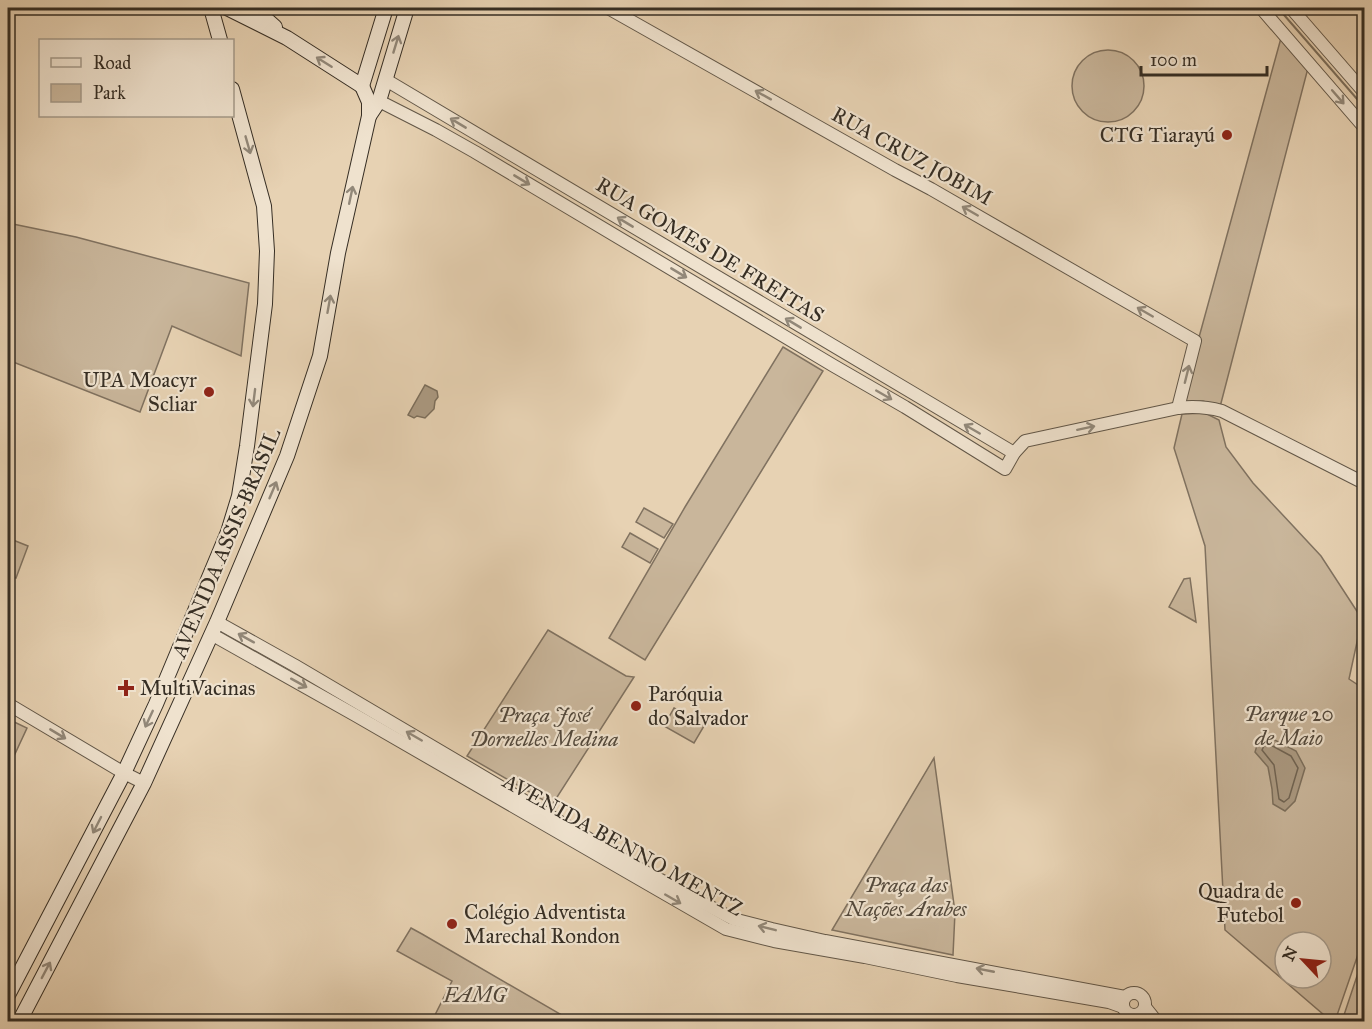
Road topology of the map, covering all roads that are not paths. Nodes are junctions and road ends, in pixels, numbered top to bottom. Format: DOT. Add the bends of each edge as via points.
graph roads {
  1 [pos="212,8"];
  2 [pos="250,8"];
  3 [pos="386,8"];
  4 [pos="407,8"];
  5 [pos="608,8"];
  6 [pos="1261,8"];
  7 [pos="1291,8"];
  8 [pos="231,9"];
  9 [pos="220,39"];
  10 [pos="287,39"];
  11 [pos="386,80"];
  12 [pos="362,86"];
  13 [pos="1365,92"];
  14 [pos="234,96"];
  15 [pos="379,101"];
  16 [pos="421,101"];
  17 [pos="369,116"];
  18 [pos="411,117"];
  19 [pos="1365,127"];
  20 [pos="1179,408"];
  21 [pos="1014,453"];
  22 [pos="1365,483"];
  23 [pos="214,628"];
  24 [pos="8,704"];
  25 [pos="124,773"];
  26 [pos="144,783"];
  27 [pos="8,995"];
  28 [pos="1124,1002"];
  29 [pos="1141,1011"];
  30 [pos="19,1022"];
  31 [pos="1155,1022"];
  1 -- 9 [label="main road"];
  2 -- 10 [label="main road"];
  3 -- 12 [label="main road"];
  11 -- 4 [label="main road, one-way"];
  20 -- 5 [label="street, RUA CRUZ JOBIM, one-way" via="1196,341"];
  6 -- 19 [label="street, one-way"];
  7 -- 13 [label="street"];
  8 -- 10 [label="main road"];
  12 -- 10 [label="main road, one-way"];
  11 -- 15 [label="main road"];
  11 -- 16 [label="street, RUA GOMES DE FREITAS"];
  12 -- 17 [label="main road, AVENIDA ASSIS BRASIL" via="369,102"];
  14 -- 25 [label="main road, AVENIDA ASSIS BRASIL, one-way" via="264,206 267,250 266,304 244,472 228,532"];
  15 -- 17 [label="main road"];
  15 -- 18 [label="street, RUA GOMES DE FREITAS"];
  16 -- 18 [label="street"];
  21 -- 16 [label="street, RUA GOMES DE FREITAS, one-way"];
  23 -- 17 [label="main road, AVENIDA ASSIS BRASIL, one-way" via="287,456 320,356"];
  18 -- 21 [label="street, RUA GOMES DE FREITAS, one-way" via="1005,469"];
  21 -- 20 [label="street, one-way" via="1028,440"];
  20 -- 22 [label="street" via="1205,406 1222,411"];
  23 -- 26 [label="main road, AVENIDA ASSIS BRASIL"];
  23 -- 28 [label="street, AVENIDA BENNO MENTZ" via="514,801 733,919"];
  24 -- 25 [label="street, one-way"];
  25 -- 26 [label="street"];
  25 -- 27 [label="main road, AVENIDA ASSIS BRASIL, one-way"];
  30 -- 26 [label="main road, AVENIDA ASSIS BRASIL, one-way"];
  28 -- 29 [label="street" via="1130,1015"];
  28 -- 29 [label="street" via="1132,993 1139,994 1144,1000"];
  29 -- 31 [label="street"];
}
